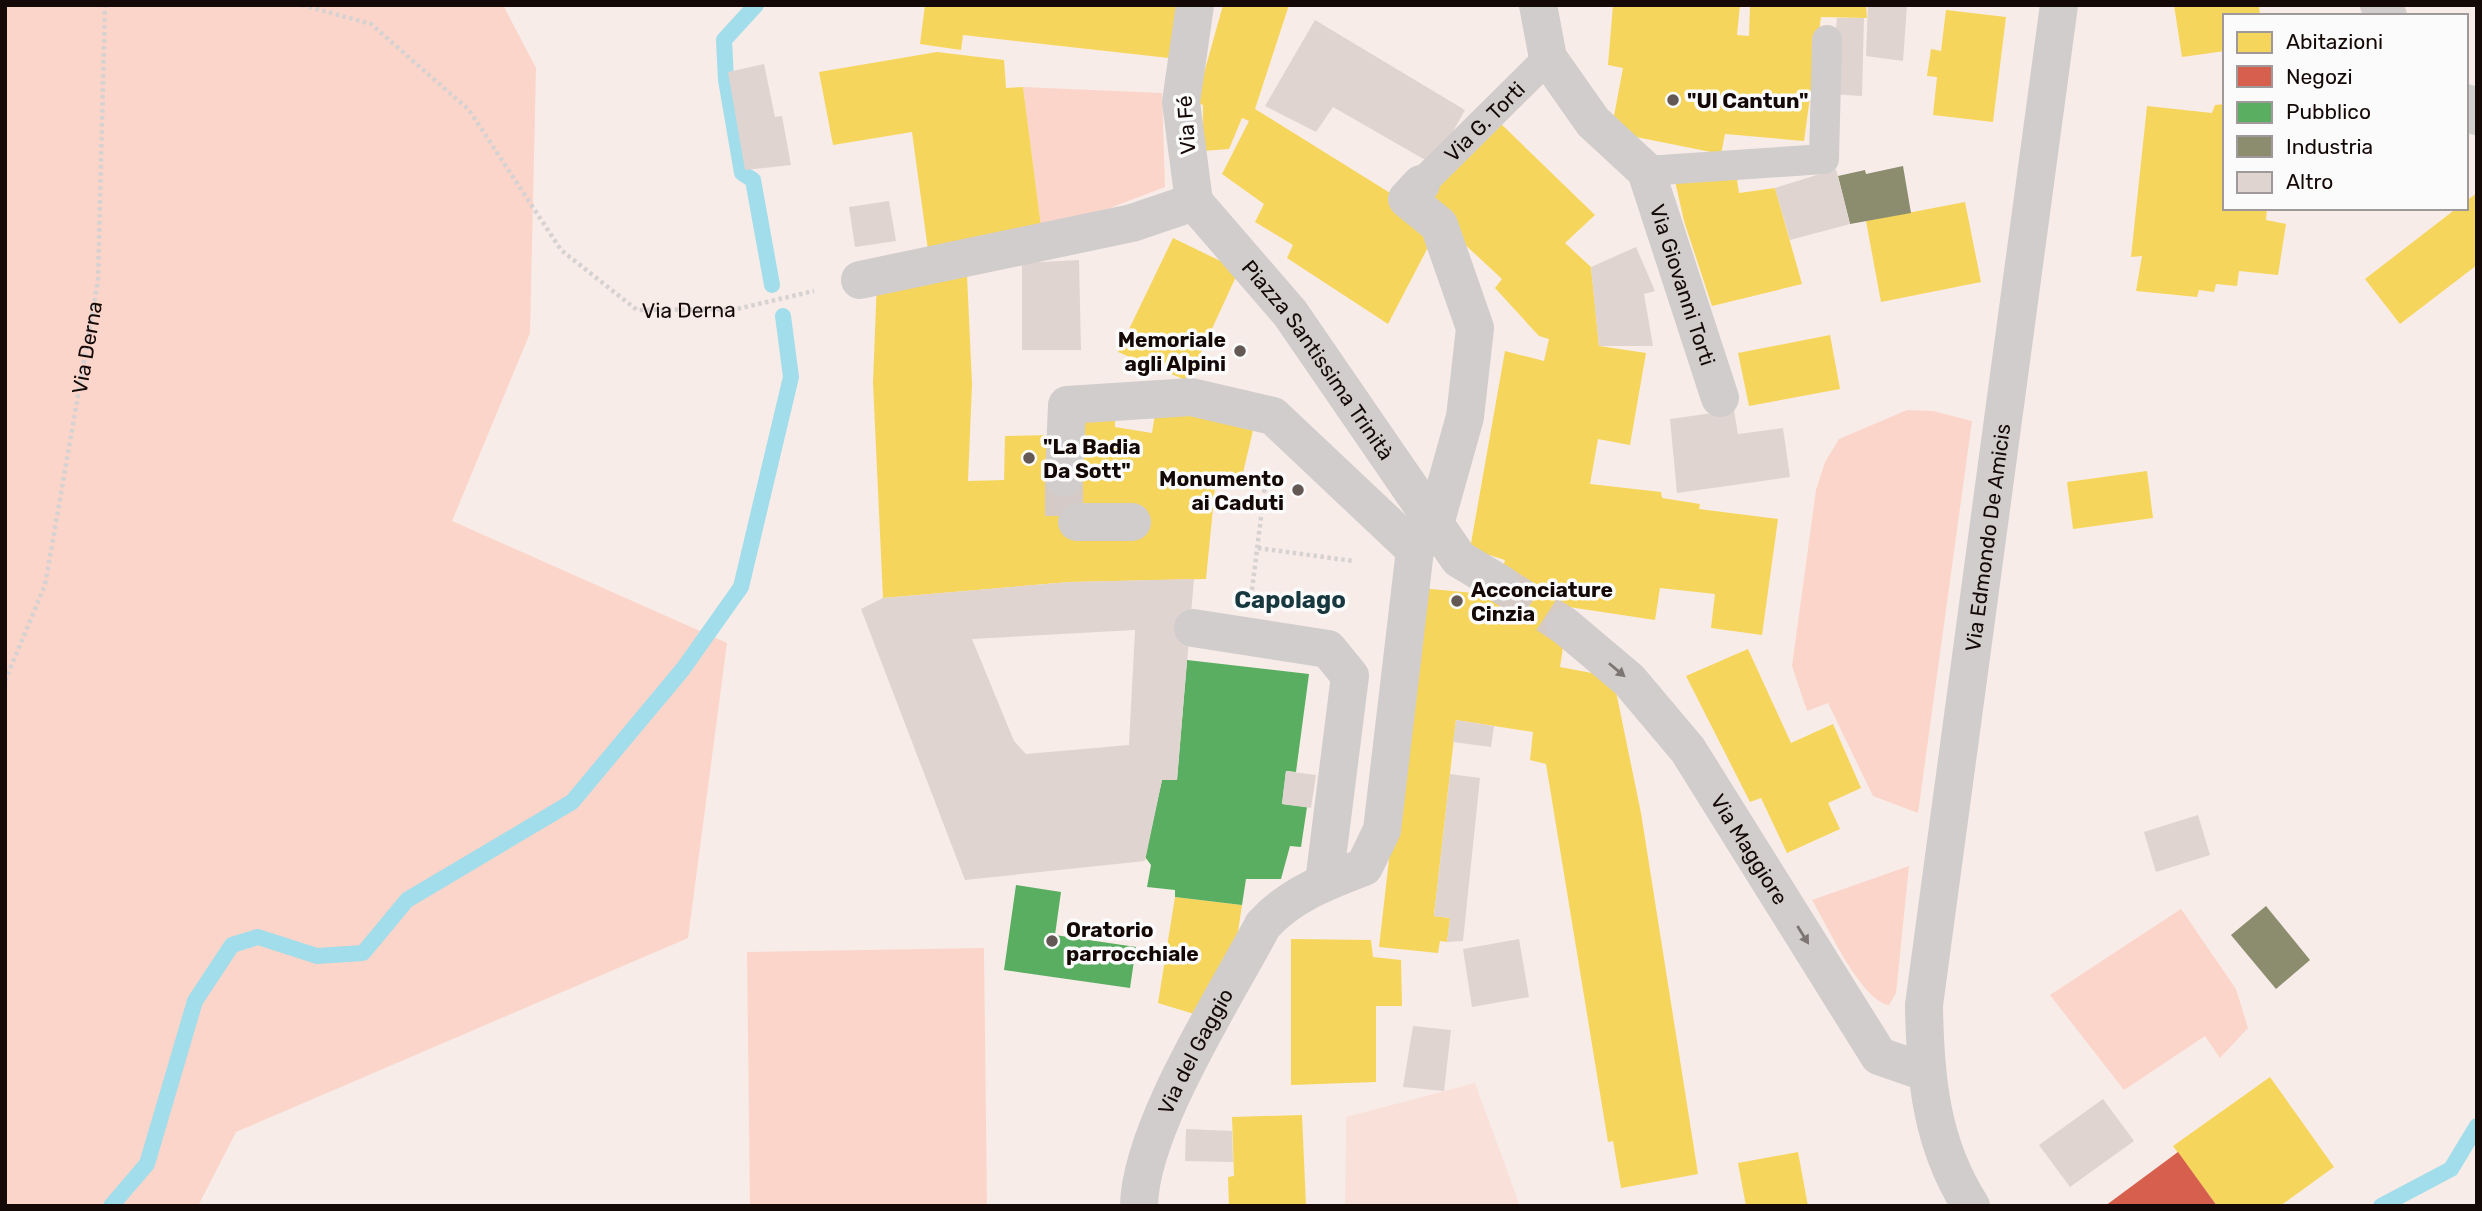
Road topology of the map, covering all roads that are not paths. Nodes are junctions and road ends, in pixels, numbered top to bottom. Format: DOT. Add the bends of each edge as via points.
graph roads {
  1 [pos="1195,5"];
  2 [pos="1538,5"];
  3 [pos="2059,5"];
  4 [pos="1827,40"];
  5 [pos="1548,58"];
  6 [pos="1646,171"];
  7 [pos="1421,184"];
  8 [pos="1194,202"];
  9 [pos="860,280"];
  10 [pos="1720,398"];
  11 [pos="1064,478"];
  12 [pos="1077,522"];
  13 [pos="1132,522"];
  14 [pos="1421,547"];
  15 [pos="1499,583"];
  16 [pos="1565,626"];
  17 [pos="1193,628"];
  18 [pos="1324,882"];
  19 [pos="1925,1072"];
  20 [pos="1139,1206"];
  21 [pos="1971,1206"];
  1 -- 8 [label="street, Via Fé" via="1181,102"];
  2 -- 5 [label="street, Via Giovanni Torti"];
  3 -- 19 [label="street, Via Edmondo De Amicis" via="1924,1005"];
  4 -- 6 [label="lane" via="1824,159"];
  5 -- 6 [label="street, Via Giovanni Torti" via="1593,122"];
  5 -- 7 [label="lane, Via G. Torti"];
  6 -- 10 [label="street, Via Giovanni Torti"];
  7 -- 14 [label="street" via="1407,199 1439,225 1475,328 1465,417"];
  8 -- 9 [label="street" via="1132,223"];
  8 -- 14 [label="street, Piazza Santissima Trinità" via="1290,313"];
  11 -- 14 [label="street, Piazza Santissima Trinità" via="1067,405 1191,397 1273,416"];
  12 -- 13 [label="street"];
  14 -- 15 [label="street, Piazza Santissima Trinità" via="1459,559"];
  14 -- 18 [label="street" via="1381,830 1364,867"];
  16 -- 19 [label="street, Via Maggiore, one-way" via="1629,680 1688,750 1879,1056"];
  17 -- 18 [label="street" via="1328,649 1350,676"];
  18 -- 20 [label="street, Via del Gaggio" via="1278,909 1263,925 1154,1139 1139,1188"];
  19 -- 21 [label="street, Via Edmondo De Amicis" via="1936,1134"];
}
